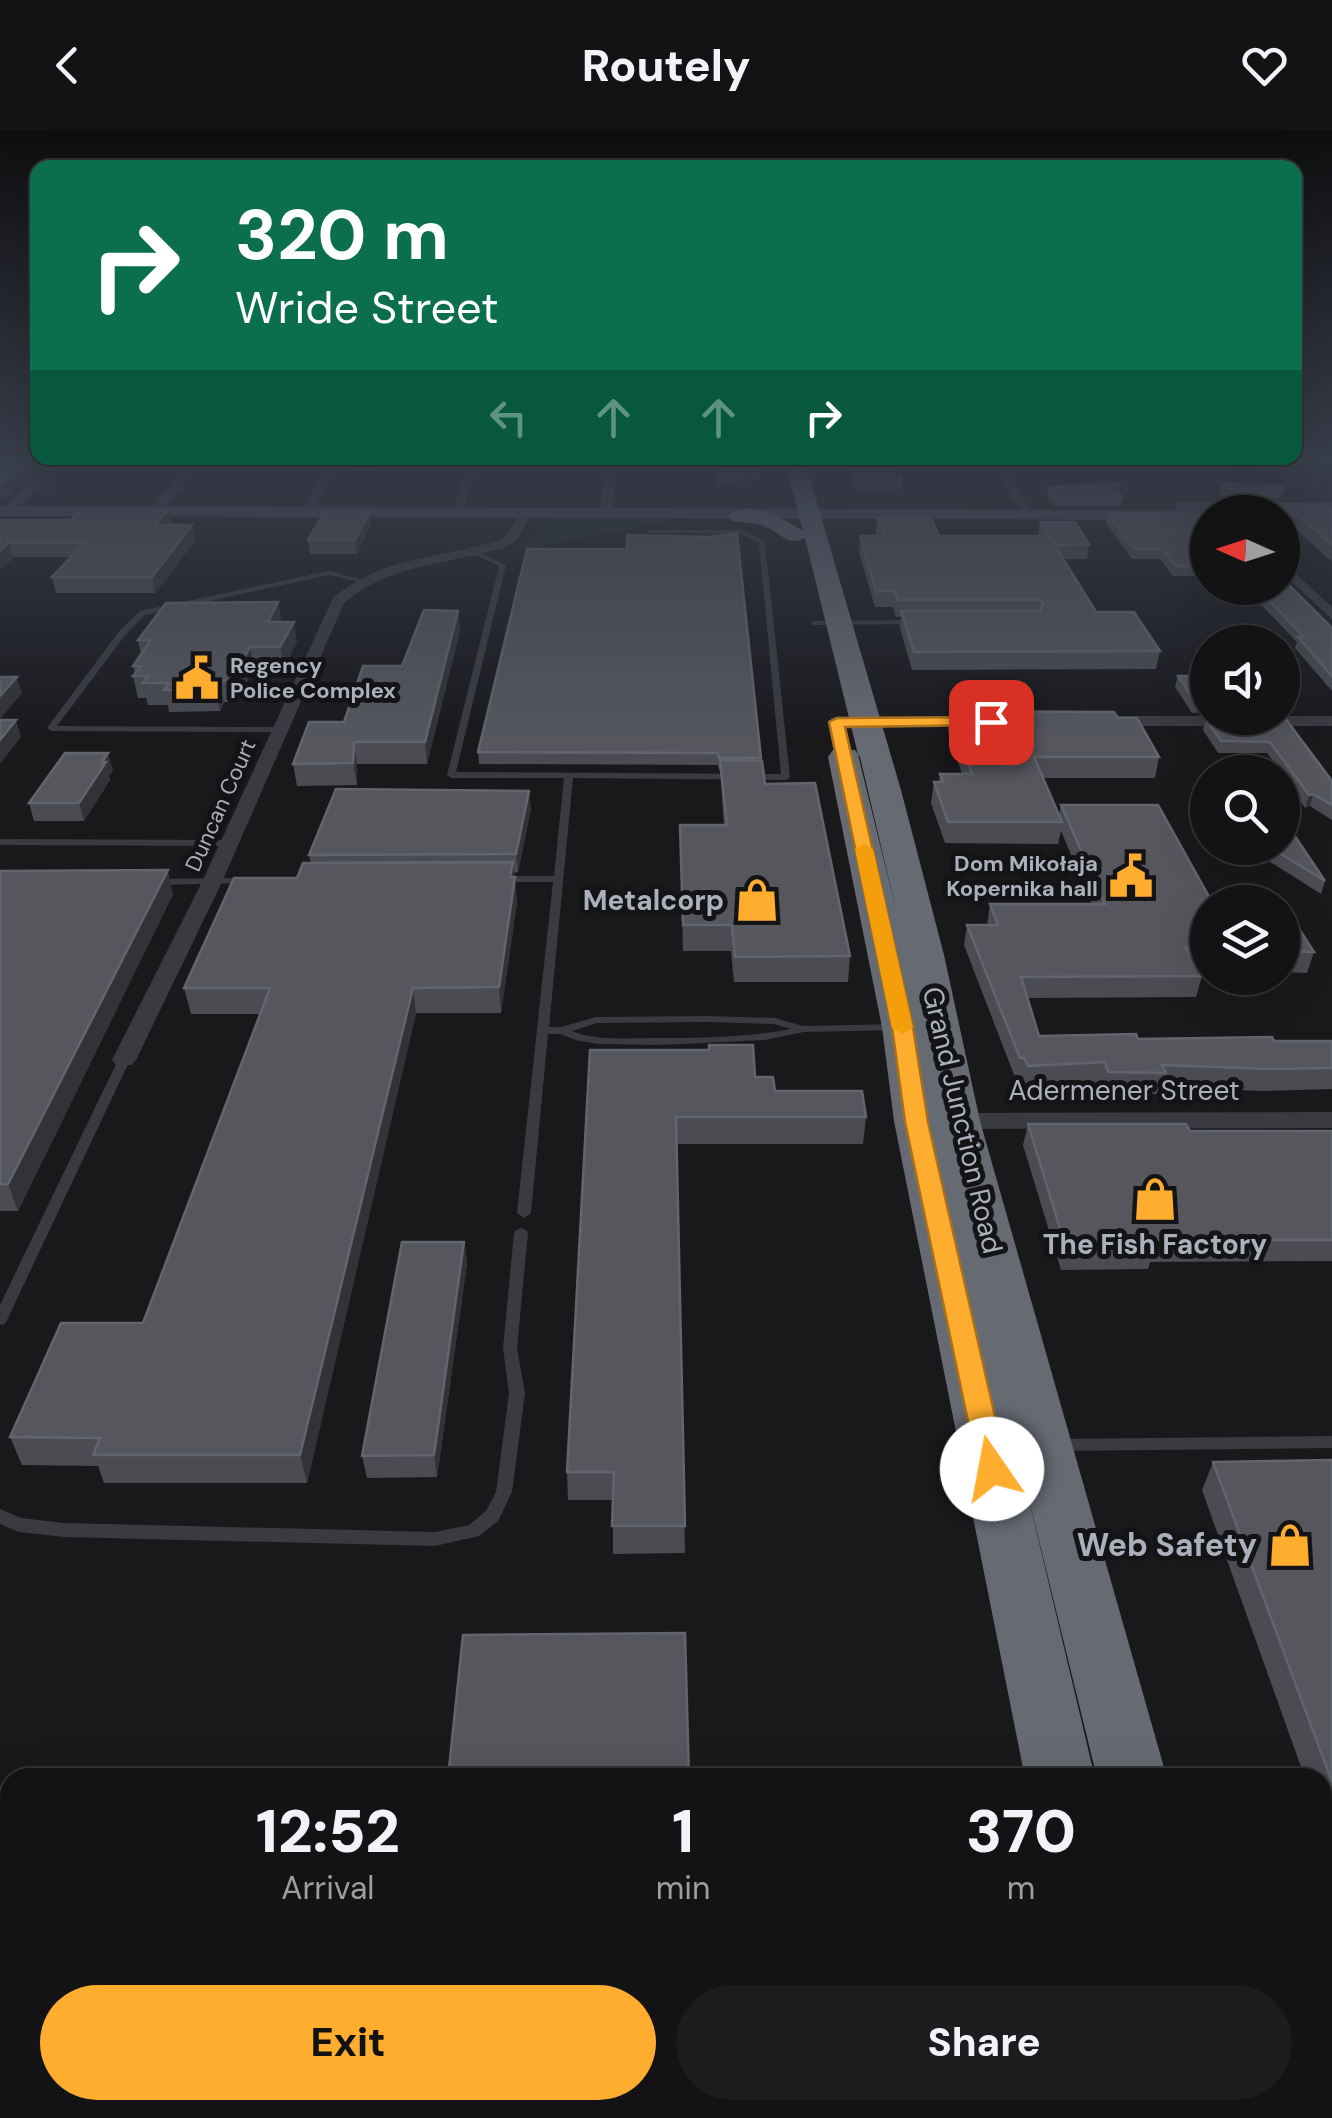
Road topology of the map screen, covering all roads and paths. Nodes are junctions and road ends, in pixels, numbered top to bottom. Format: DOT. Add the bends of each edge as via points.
graph roads {
  1 [pos="468,555"];
  2 [pos="480,555"];
  3 [pos="763,555"];
  4 [pos="808,555"];
  5 [pos="364,581"];
  6 [pos="1300,583"];
  7 [pos="1332,615"];
  8 [pos="826,622"];
  9 [pos="924,622"];
  10 [pos="839,701"];
  11 [pos="1332,720"];
  12 [pos="1095,721"];
  13 [pos="996,722"];
  14 [pos="277,730"];
  15 [pos="569,776"];
  16 [pos="0,842"];
  17 [pos="228,842"];
  18 [pos="558,878"];
  19 [pos="481,879"];
  20 [pos="135,882"];
  21 [pos="212,882"];
  22 [pos="250,882"];
  23 [pos="922,1027"];
  24 [pos="544,1030"];
  25 [pos="562,1030"];
  26 [pos="804,1030"];
  27 [pos="124,1060"];
  28 [pos="1332,1120"];
  29 [pos="937,1121"];
  30 [pos="524,1214"];
  31 [pos="521,1233"];
  32 [pos="0,1320"];
  33 [pos="1332,1442"];
  34 [pos="1044,1446"];
  35 [pos="0,1516"];
  36 [pos="1058,1768"];
  37 [pos="1129,1768"];
  1 -- 5 [label="street"];
  2 -- 15 [label="lane" via="502,565 451,775"];
  3 -- 15 [label="lane" via="786,777"];
  4 -- 8 [label="highway, Grand Junction Road"];
  5 -- 14 [label="street, Duncan Court" via="338,601"];
  5 -- 14 [label="lane" via="330,573 143,613 51,728"];
  6 -- 7 [label="street"];
  8 -- 9 [label="lane"];
  8 -- 10 [label="highway, Grand Junction Road"];
  8 -- 10 [label="highway, Grand Junction Road"];
  10 -- 13 [label="street"];
  10 -- 23 [label="highway, Grand Junction Road"];
  11 -- 12 [label="street"];
  14 -- 17 [label="street, Duncan Court"];
  15 -- 18 [label="lane"];
  16 -- 17 [label="lane"];
  17 -- 21 [label="street, Duncan Court"];
  18 -- 19 [label="lane"];
  18 -- 24 [label="lane"];
  20 -- 21 [label="lane"];
  21 -- 22 [label="lane"];
  21 -- 27 [label="street, Duncan Court"];
  23 -- 26 [label="lane"];
  23 -- 29 [label="highway, Grand Junction Road"];
  24 -- 25 [label="lane"];
  24 -- 30 [label="lane"];
  25 -- 26 [label="lane" via="593,1040 757,1039"];
  25 -- 26 [label="lane" via="596,1020 689,1019 757,1019"];
  27 -- 32 [label="lane"];
  28 -- 29 [label="street, Adermener Street"];
  29 -- 34 [label="highway, Grand Junction Road"];
  29 -- 36 [label="highway, Grand Junction Road"];
  31 -- 35 [label="lane" via="510,1348 517,1393 504,1492 492,1516 473,1531 434,1538 108,1532 19,1524"];
  33 -- 34 [label="lane"];
  34 -- 37 [label="highway, Grand Junction Road"];
}
